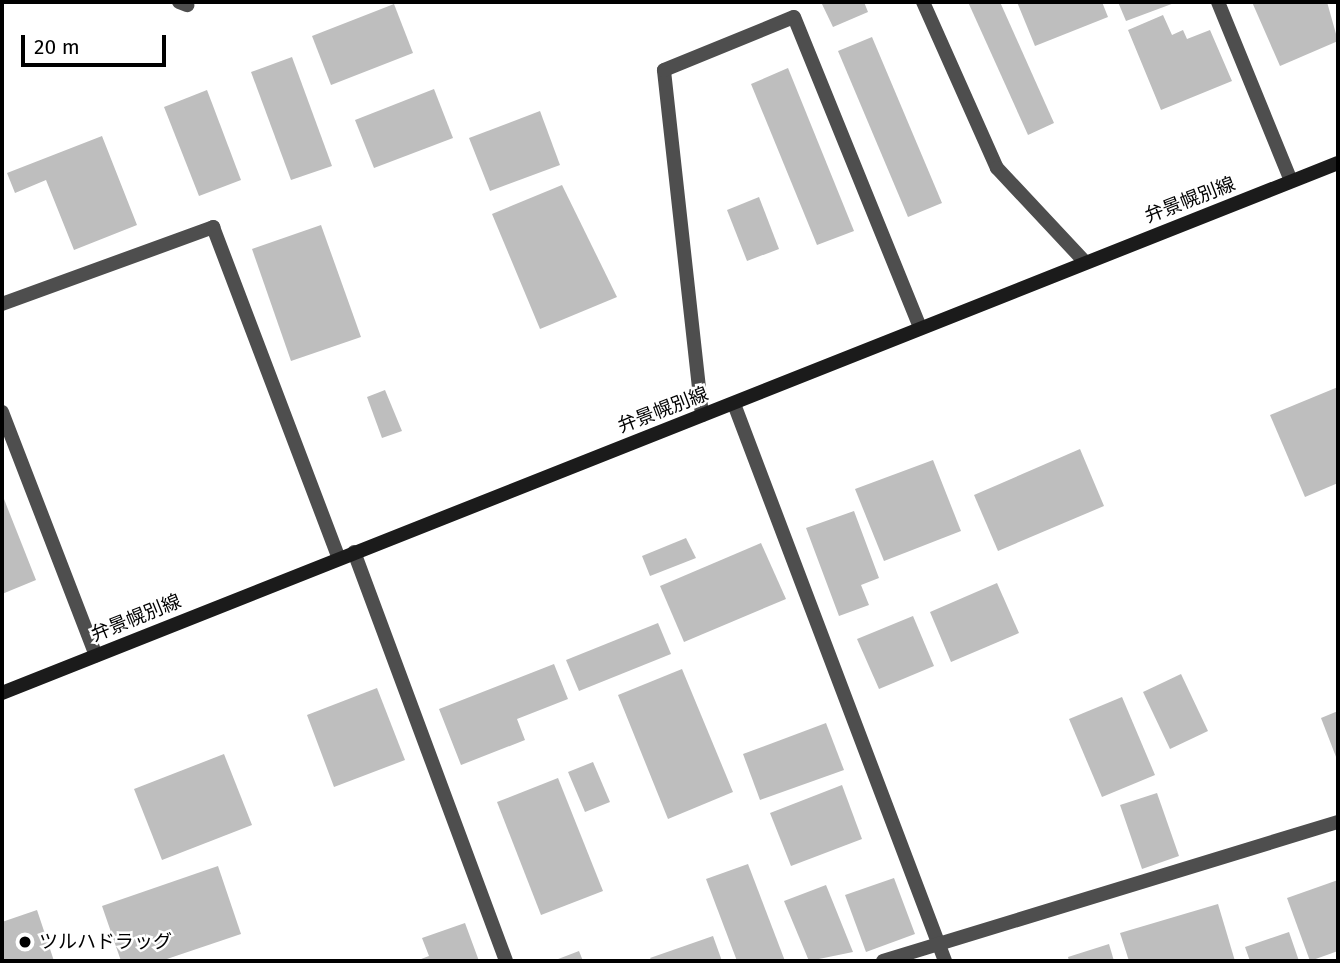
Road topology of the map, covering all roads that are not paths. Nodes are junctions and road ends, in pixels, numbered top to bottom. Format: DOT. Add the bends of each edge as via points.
graph roads {
  1 [pos="923,2"];
  2 [pos="1218,2"];
  3 [pos="1338,163"];
  4 [pos="1291,181"];
  5 [pos="1085,262"];
  6 [pos="2,304"];
  7 [pos="920,327"];
  8 [pos="734,404"];
  9 [pos="2,412"];
  10 [pos="702,415"];
  11 [pos="354,552"];
  12 [pos="339,558"];
  13 [pos="96,655"];
  14 [pos="2,693"];
  15 [pos="1338,822"];
  16 [pos="938,944"];
  17 [pos="506,961"];
  18 [pos="883,961"];
  19 [pos="945,961"];
  1 -- 5 [label="street" via="997,168"];
  2 -- 4 [label="street"];
  3 -- 4 [label="main road, 弁景幌別線"];
  4 -- 5 [label="main road, 弁景幌別線"];
  5 -- 7 [label="main road, 弁景幌別線"];
  6 -- 12 [label="street" via="213,227"];
  7 -- 8 [label="main road, 弁景幌別線"];
  7 -- 10 [label="street" via="794,16 663,70"];
  8 -- 10 [label="main road, 弁景幌別線"];
  8 -- 16 [label="street"];
  9 -- 13 [label="street"];
  10 -- 11 [label="main road, 弁景幌別線"];
  11 -- 12 [label="main road, 弁景幌別線"];
  11 -- 17 [label="street"];
  12 -- 13 [label="main road, 弁景幌別線"];
  13 -- 14 [label="main road, 弁景幌別線"];
  15 -- 16 [label="street"];
  16 -- 18 [label="street"];
  16 -- 19 [label="street"];
}
